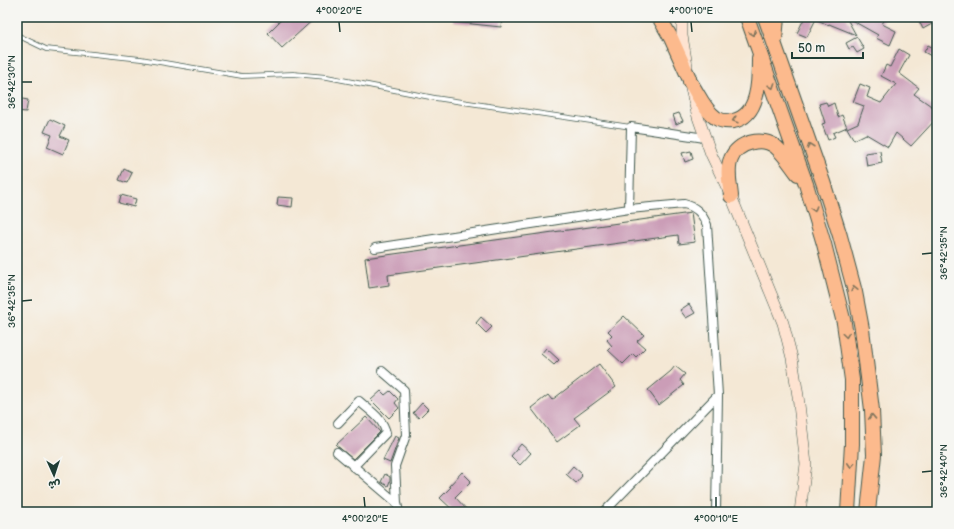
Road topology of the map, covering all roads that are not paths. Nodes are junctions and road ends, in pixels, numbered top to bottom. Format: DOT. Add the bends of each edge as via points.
graph roads {
  1 [pos="659,17"];
  2 [pos="682,17"];
  3 [pos="747,17"];
  4 [pos="765,17"];
  5 [pos="777,17"];
  6 [pos="17,35"];
  7 [pos="775,46"];
  8 [pos="759,49"];
  9 [pos="690,80"];
  10 [pos="631,127"];
  11 [pos="705,138"];
  12 [pos="806,184"];
  13 [pos="731,196"];
  14 [pos="629,209"];
  15 [pos="376,248"];
  16 [pos="382,370"];
  17 [pos="718,395"];
  18 [pos="338,423"];
  19 [pos="337,452"];
  20 [pos="353,467"];
  21 [pos="397,503"];
  22 [pos="399,512"];
  23 [pos="604,512"];
  24 [pos="716,512"];
  25 [pos="800,512"];
  26 [pos="848,512"];
  27 [pos="868,512"];
  1 -- 9 [label="highway"];
  2 -- 9 [label="main road" via="682,36"];
  3 -- 8 [label="highway, one-way"];
  4 -- 7 [label="highway"];
  5 -- 7 [label="highway"];
  6 -- 10 [label="lane" via="46,49 141,60 242,76 293,74 327,77 435,98"];
  27 -- 7 [label="highway, one-way" via="874,455 872,410 857,299 823,182"];
  8 -- 9 [label="highway, one-way" via="755,100 748,113 739,120 727,122 716,118"];
  8 -- 12 [label="highway, one-way"];
  9 -- 11 [label="main road"];
  10 -- 11 [label="street"];
  10 -- 14 [label="street"];
  11 -- 13 [label="main road"];
  12 -- 13 [label="highway" via="775,146 765,142 754,142 744,145 731,158"];
  12 -- 26 [label="highway, one-way" via="844,323 852,380"];
  13 -- 25 [label="main road" via="783,323 792,358 806,464"];
  14 -- 15 [label="street"];
  14 -- 17 [label="street" via="684,204 692,206 704,217 708,233"];
  16 -- 21 [label="street" via="404,390 405,398 406,435 395,466"];
  17 -- 23 [label="street"];
  17 -- 24 [label="street"];
  18 -- 20 [label="street" via="359,401 384,425 386,433"];
  19 -- 20 [label="street"];
  20 -- 21 [label="street"];
  21 -- 22 [label="street"];
}
